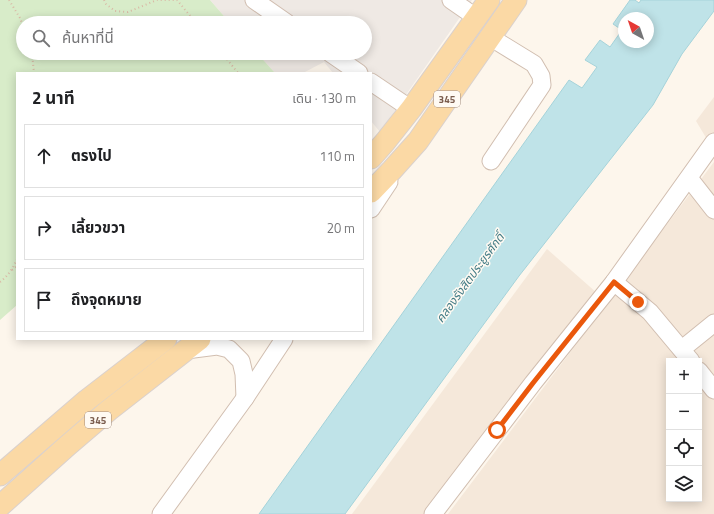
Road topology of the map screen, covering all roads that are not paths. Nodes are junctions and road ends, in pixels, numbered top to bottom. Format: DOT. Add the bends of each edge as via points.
graph roads {
  1 [pos="254,0"];
  2 [pos="451,0"];
  3 [pos="489,0"];
  4 [pos="516,0"];
  5 [pos="277,16"];
  6 [pos="476,18"];
  7 [pos="490,37"];
  8 [pos="340,60"];
  9 [pos="358,72"];
  10 [pos="372,83"];
  11 [pos="410,109"];
  12 [pos="418,140"];
  13 [pos="714,142"];
  14 [pos="372,157"];
  15 [pos="491,162"];
  16 [pos="688,178"];
  17 [pos="372,191"];
  18 [pos="372,208"];
  19 [pos="714,210"];
  20 [pos="614,282"];
  21 [pos="714,323"];
  22 [pos="165,340"];
  23 [pos="283,340"];
  24 [pos="193,345"];
  25 [pos="687,355"];
  26 [pos="702,375"];
  27 [pos="714,390"];
  28 [pos="245,398"];
  29 [pos="0,475"];
  30 [pos="0,506"];
  31 [pos="162,514"];
  32 [pos="433,514"];
  1 -- 5 [label="street"];
  2 -- 6 [label="street"];
  3 -- 6 [label="main road, 345"];
  4 -- 7 [label="main road, 345"];
  6 -- 11 [label="main road, 345"];
  7 -- 12 [label="main road, 345"];
  7 -- 15 [label="street" via="534,64 541,76 542,85"];
  8 -- 9 [label="street"];
  10 -- 11 [label="street"];
  11 -- 14 [label="main road, 345"];
  12 -- 17 [label="main road, 345"];
  12 -- 18 [label="street"];
  13 -- 16 [label="street"];
  16 -- 19 [label="street"];
  16 -- 20 [label="street"];
  20 -- 25 [label="street" via="650,312"];
  20 -- 32 [label="street"];
  21 -- 25 [label="street"];
  22 -- 29 [label="main road, 345" via="87,400"];
  23 -- 28 [label="street"];
  24 -- 28 [label="street" via="229,349 241,361"];
  24 -- 30 [label="main road, 345" via="109,410"];
  26 -- 27 [label="street"];
  28 -- 31 [label="street"];
}
